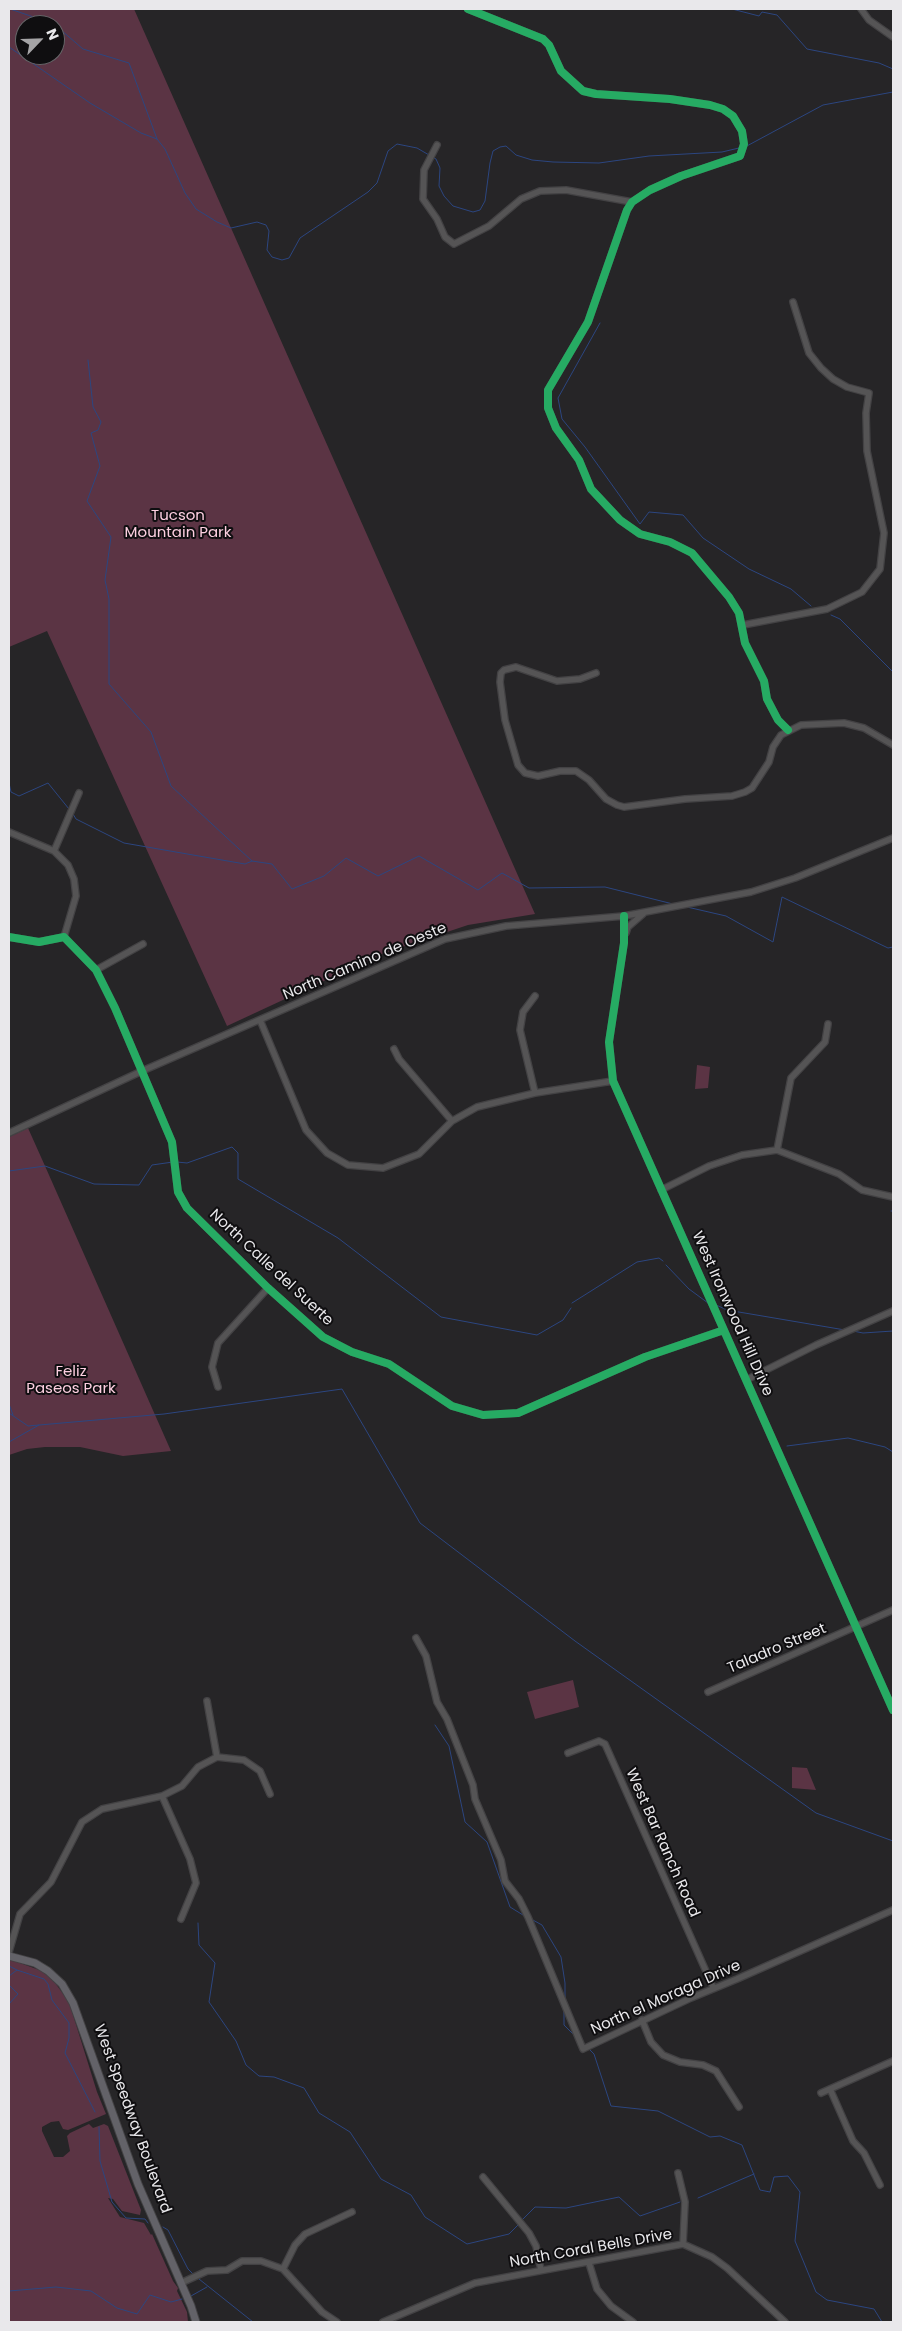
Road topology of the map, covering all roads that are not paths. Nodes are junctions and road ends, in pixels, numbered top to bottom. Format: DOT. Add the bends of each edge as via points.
graph roads {
  1 [pos="468,9"];
  2 [pos="861,9"];
  3 [pos="893,37"];
  4 [pos="437,145"];
  5 [pos="632,202"];
  6 [pos="793,302"];
  7 [pos="743,625"];
  8 [pos="596,673"];
  9 [pos="788,730"];
  10 [pos="893,745"];
  11 [pos="79,793"];
  12 [pos="9,832"];
  13 [pos="893,838"];
  14 [pos="54,851"];
  15 [pos="646,912"];
  16 [pos="624,916"];
  17 [pos="9,937"];
  18 [pos="64,937"];
  19 [pos="625,937"];
  20 [pos="143,944"];
  21 [pos="96,970"];
  22 [pos="535,996"];
  23 [pos="260,1020"];
  24 [pos="828,1024"];
  25 [pos="394,1049"];
  26 [pos="142,1072"];
  27 [pos="613,1081"];
  28 [pos="535,1093"];
  29 [pos="452,1121"];
  30 [pos="9,1134"];
  31 [pos="777,1150"];
  32 [pos="661,1190"];
  33 [pos="893,1197"];
  34 [pos="268,1288"];
  35 [pos="893,1311"];
  36 [pos="724,1330"];
  37 [pos="746,1380"];
  38 [pos="218,1387"];
  39 [pos="893,1610"];
  40 [pos="857,1628"];
  41 [pos="416,1638"];
  42 [pos="708,1692"];
  43 [pos="207,1701"];
  44 [pos="893,1710"];
  45 [pos="568,1753"];
  46 [pos="217,1757"];
  47 [pos="270,1794"];
  48 [pos="162,1796"];
  49 [pos="893,1910"];
  50 [pos="182,1919"];
  51 [pos="9,1952"];
  52 [pos="9,1956"];
  53 [pos="713,1987"];
  54 [pos="642,2020"];
  55 [pos="893,2061"];
  56 [pos="830,2089"];
  57 [pos="821,2093"];
  58 [pos="739,2107"];
  59 [pos="678,2173"];
  60 [pos="483,2177"];
  61 [pos="880,2185"];
  62 [pos="352,2212"];
  63 [pos="683,2244"];
  64 [pos="589,2263"];
  65 [pos="283,2269"];
  66 [pos="541,2270"];
  67 [pos="181,2283"];
  68 [pos="196,2322"];
  69 [pos="337,2322"];
  70 [pos="383,2322"];
  71 [pos="633,2322"];
  72 [pos="785,2322"];
  1 -- 5 [label="street" via="543,39 561,71 583,91 697,102 733,116 743,138 740,156 681,176"];
  2 -- 3 [label="street" via="869,20"];
  4 -- 5 [label="street" via="424,170 423,199 445,237 454,244 489,226 521,199 540,191 566,190"];
  5 -- 7 [label="street" via="588,322 548,390 548,408 594,493 627,527 692,553 729,597"];
  6 -- 7 [label="street" via="809,353 821,368 847,387 869,393 867,451 884,533 880,569 862,592 827,609"];
  7 -- 9 [label="street" via="745,643 764,681 766,699"];
  8 -- 9 [label="street" via="567,681 547,681 516,667 501,673 504,720 521,770 530,776 560,770 576,771 606,799 624,807 732,796 752,788 769,762 777,741"];
  9 -- 10 [label="street" via="801,725 844,723 864,728"];
  11 -- 14 [label="street"];
  12 -- 14 [label="street"];
  13 -- 15 [label="street, North Camino de Oeste" via="775,886"];
  14 -- 18 [label="street" via="68,865 76,896"];
  15 -- 16 [label="street, North Camino de Oeste"];
  15 -- 19 [label="street" via="628,927"];
  16 -- 19 [label="street, West Ironwood Hill Drive"];
  16 -- 23 [label="street, North Camino de Oeste" via="506,926 445,939"];
  17 -- 18 [label="street" via="39,942"];
  18 -- 21 [label="street, North Calle del Suerte"];
  19 -- 27 [label="street, West Ironwood Hill Drive" via="609,1042"];
  20 -- 21 [label="street"];
  21 -- 26 [label="street, North Calle del Suerte"];
  22 -- 28 [label="street" via="523,1012 520,1030"];
  23 -- 26 [label="street, North Camino de Oeste"];
  23 -- 29 [label="street" via="306,1130 327,1153 348,1165 383,1168 419,1154"];
  24 -- 31 [label="street" via="825,1042 791,1078"];
  25 -- 29 [label="street"];
  26 -- 30 [label="street, North Camino de Oeste"];
  26 -- 34 [label="street, North Calle del Suerte" via="172,1142 178,1192 187,1208"];
  27 -- 28 [label="street"];
  27 -- 32 [label="street, West Ironwood Hill Drive"];
  28 -- 29 [label="street" via="477,1107"];
  31 -- 32 [label="street" via="742,1155 709,1166"];
  31 -- 33 [label="street" via="839,1174 862,1190"];
  32 -- 36 [label="street, West Ironwood Hill Drive"];
  34 -- 36 [label="street, North Calle del Suerte" via="323,1337 352,1352 389,1364 452,1406 483,1415 518,1414 645,1357"];
  34 -- 38 [label="street" via="218,1343 212,1367"];
  35 -- 37 [label="street" via="816,1344"];
  36 -- 37 [label="street, West Ironwood Hill Drive"];
  37 -- 40 [label="street, West Ironwood Hill Drive"];
  39 -- 40 [label="street, Taladro Street"];
  40 -- 42 [label="street, Taladro Street"];
  40 -- 44 [label="street, West Ironwood Hill Drive"];
  41 -- 54 [label="street, North el Moraga Drive" via="426,1656 437,1702 447,1719 501,1860 504,1881 528,1917 583,2049"];
  43 -- 46 [label="street"];
  45 -- 53 [label="street, West Bar Ranch Road" via="599,1741 605,1744"];
  46 -- 47 [label="street" via="244,1760 260,1771"];
  46 -- 48 [label="street" via="198,1767 182,1786"];
  48 -- 50 [label="street" via="190,1859 196,1883"];
  48 -- 51 [label="street" via="102,1809 82,1822 51,1882 20,1914"];
  49 -- 53 [label="street, North el Moraga Drive"];
  52 -- 67 [label="main road, West Speedway Boulevard" via="48,1971 68,1993 138,2184"];
  53 -- 54 [label="street, North el Moraga Drive"];
  54 -- 58 [label="street" via="650,2042 664,2054 680,2062 703,2065 716,2071"];
  55 -- 56 [label="street"];
  56 -- 57 [label="street"];
  56 -- 61 [label="street" via="853,2141 864,2152"];
  59 -- 63 [label="street" via="685,2202"];
  60 -- 66 [label="street" via="528,2233 536,2246"];
  62 -- 65 [label="street" via="305,2234 295,2245"];
  63 -- 64 [label="street, North Coral Bells Drive"];
  63 -- 72 [label="street, North Coral Bells Drive" via="727,2268"];
  64 -- 66 [label="street, North Coral Bells Drive"];
  64 -- 71 [label="street" via="597,2289 611,2306"];
  65 -- 67 [label="street" via="261,2261 242,2261 227,2270 208,2271"];
  65 -- 69 [label="street" via="322,2312"];
  66 -- 70 [label="street, North Coral Bells Drive" via="468,2286"];
  67 -- 68 [label="main road, West Speedway Boulevard"];
}
